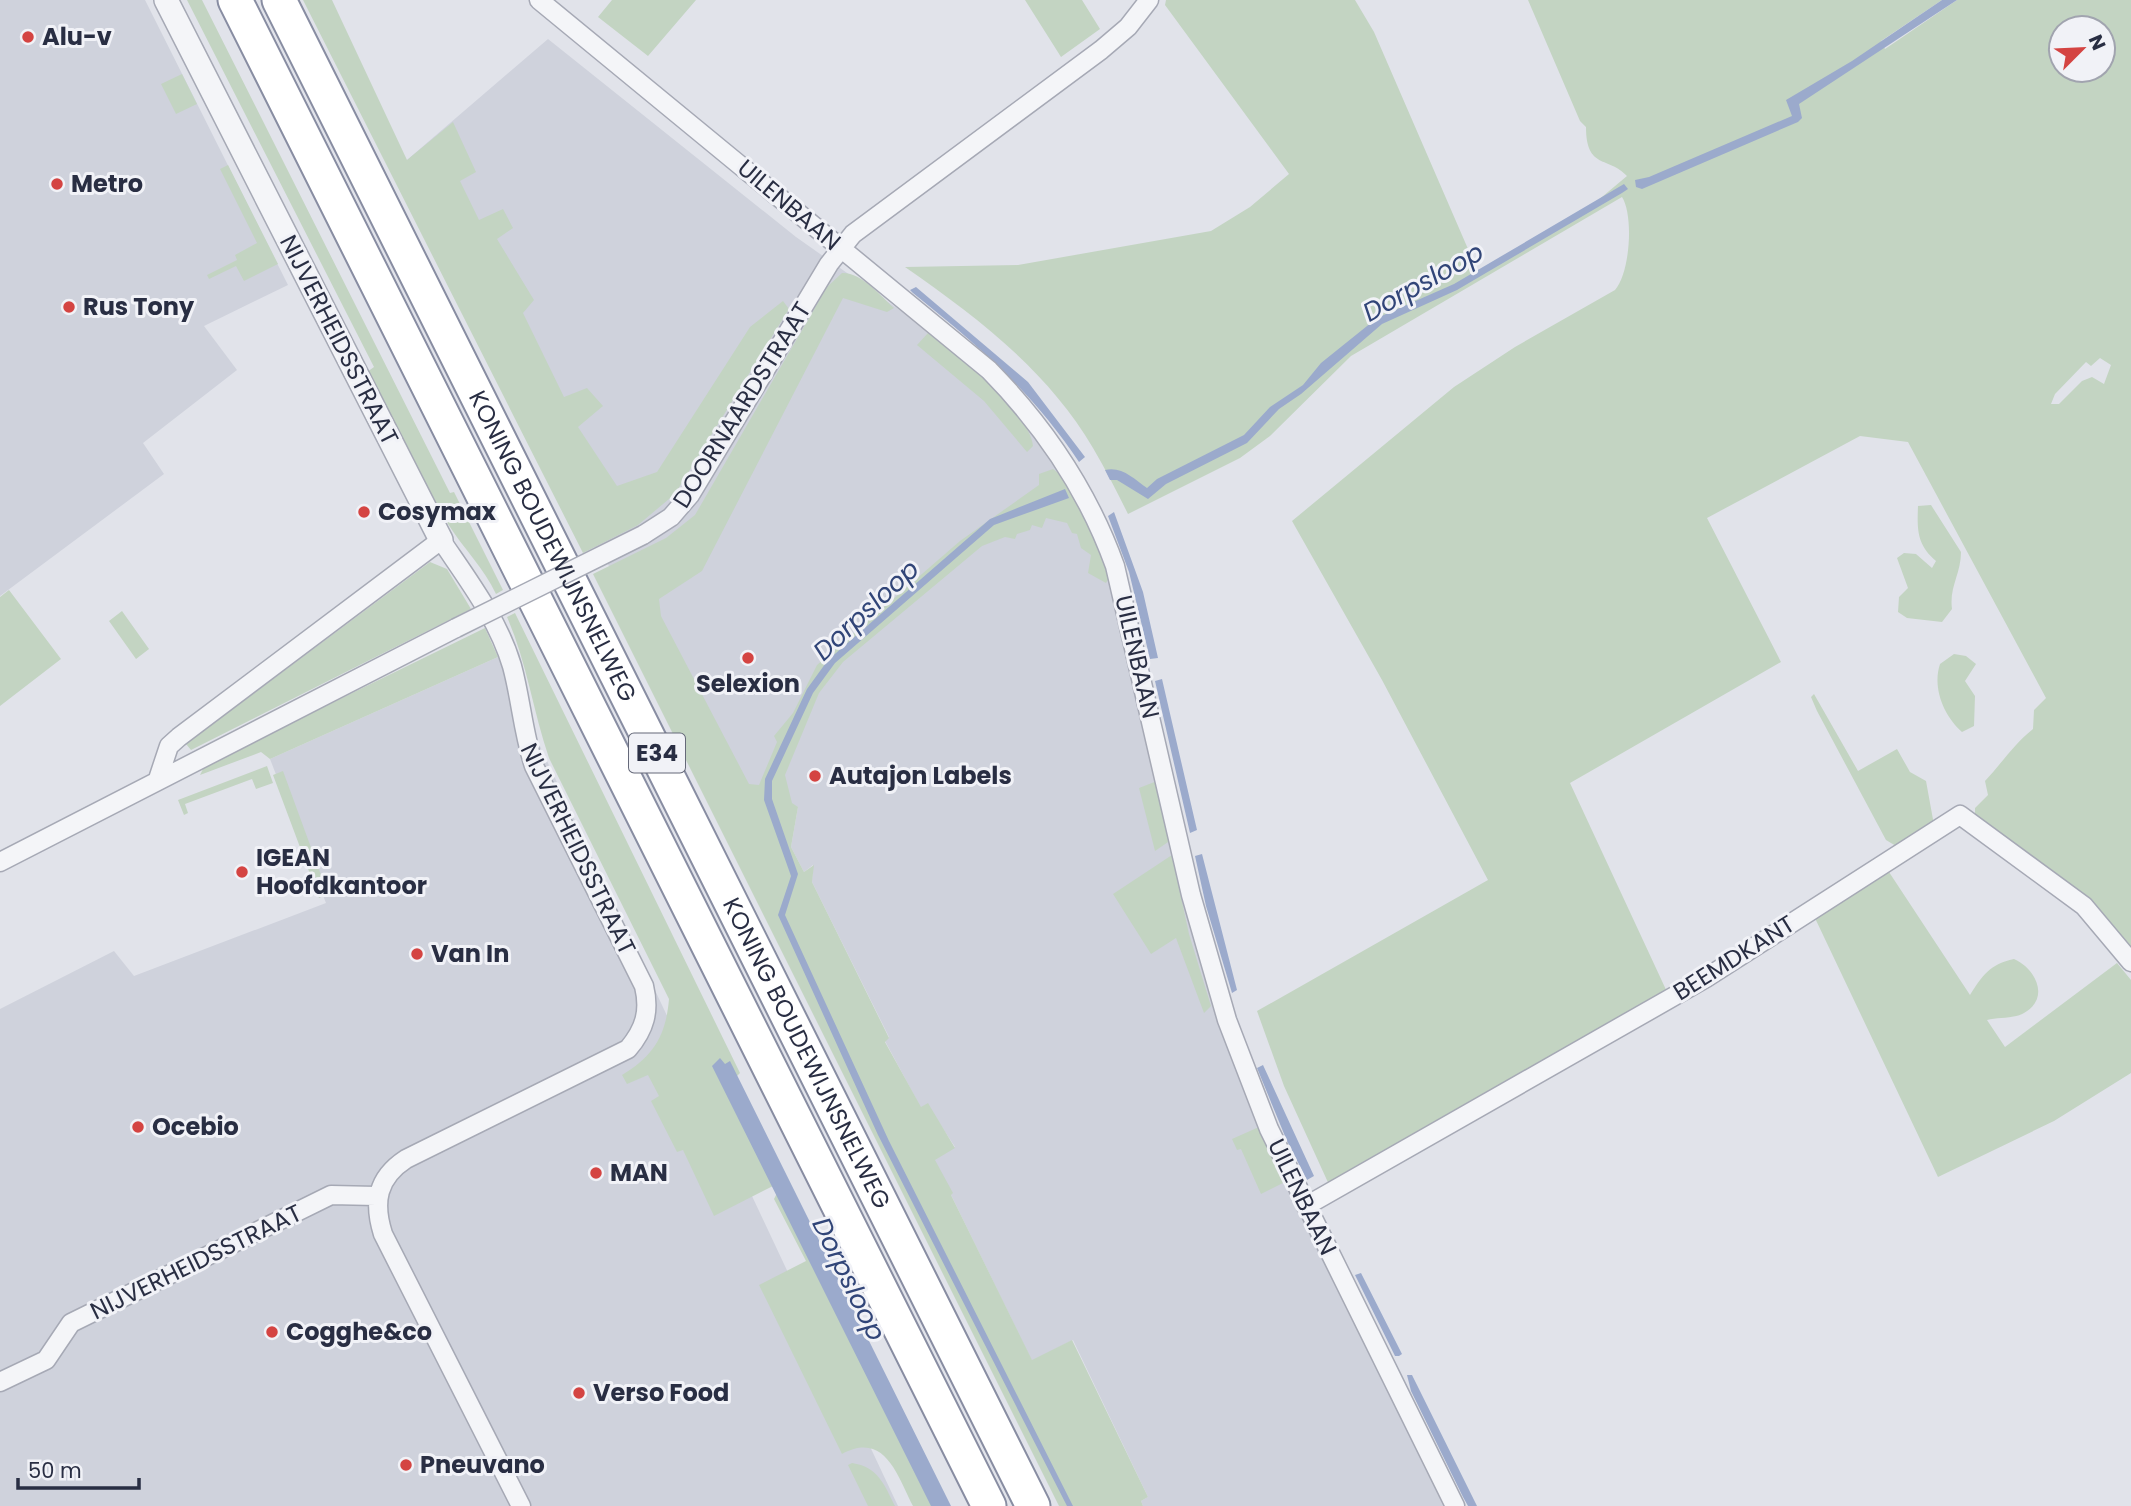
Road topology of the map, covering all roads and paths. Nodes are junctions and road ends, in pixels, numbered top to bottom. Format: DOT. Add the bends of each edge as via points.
graph roads {
  1 [pos="166,0"];
  2 [pos="235,0"];
  3 [pos="279,0"];
  4 [pos="538,0"];
  5 [pos="1149,0"];
  6 [pos="841,249"];
  7 [pos="441,540"];
  8 [pos="158,779"];
  9 [pos="0,862"];
  10 [pos="2131,962"];
  11 [pos="376,1196"];
  12 [pos="1306,1206"];
  13 [pos="0,1382"];
  14 [pos="521,1506"];
  15 [pos="989,1506"];
  16 [pos="1033,1506"];
  17 [pos="1455,1506"];
  1 -- 7 [label="street, NIJVERHEIDSSTRAAT"];
  2 -- 15 [label="highway, KONING BOUDEWIJNSNELWEG / E34"];
  3 -- 16 [label="highway, KONING BOUDEWIJNSNELWEG / E34"];
  4 -- 6 [label="street, UILENBAAN"];
  5 -- 6 [label="street, DOORNAARDSTRAAT" via="1117,37 857,231"];
  6 -- 8 [label="street, DOORNAARDSTRAAT, bridge" via="690,495 671,517"];
  6 -- 12 [label="street, UILENBAAN" via="1010,392 1054,444 1085,496 1106,540 1127,606 1191,895 1223,1009 1269,1129"];
  7 -- 8 [label="street" via="179,737 169,746"];
  7 -- 11 [label="street, NIJVERHEIDSSTRAAT" via="478,593 506,650 523,735 534,765 648,1000 646,1020 628,1049 406,1159 392,1168"];
  8 -- 9 [label="street, DOORNAARDSTRAAT"];
  10 -- 12 [label="street, BEEMDKANT" via="2084,906 1960,815 1706,978"];
  11 -- 13 [label="street, NIJVERHEIDSSTRAAT" via="331,1195 71,1323 46,1360"];
  11 -- 14 [label="street" via="383,1234"];
  12 -- 17 [label="street, UILENBAAN"];
}
